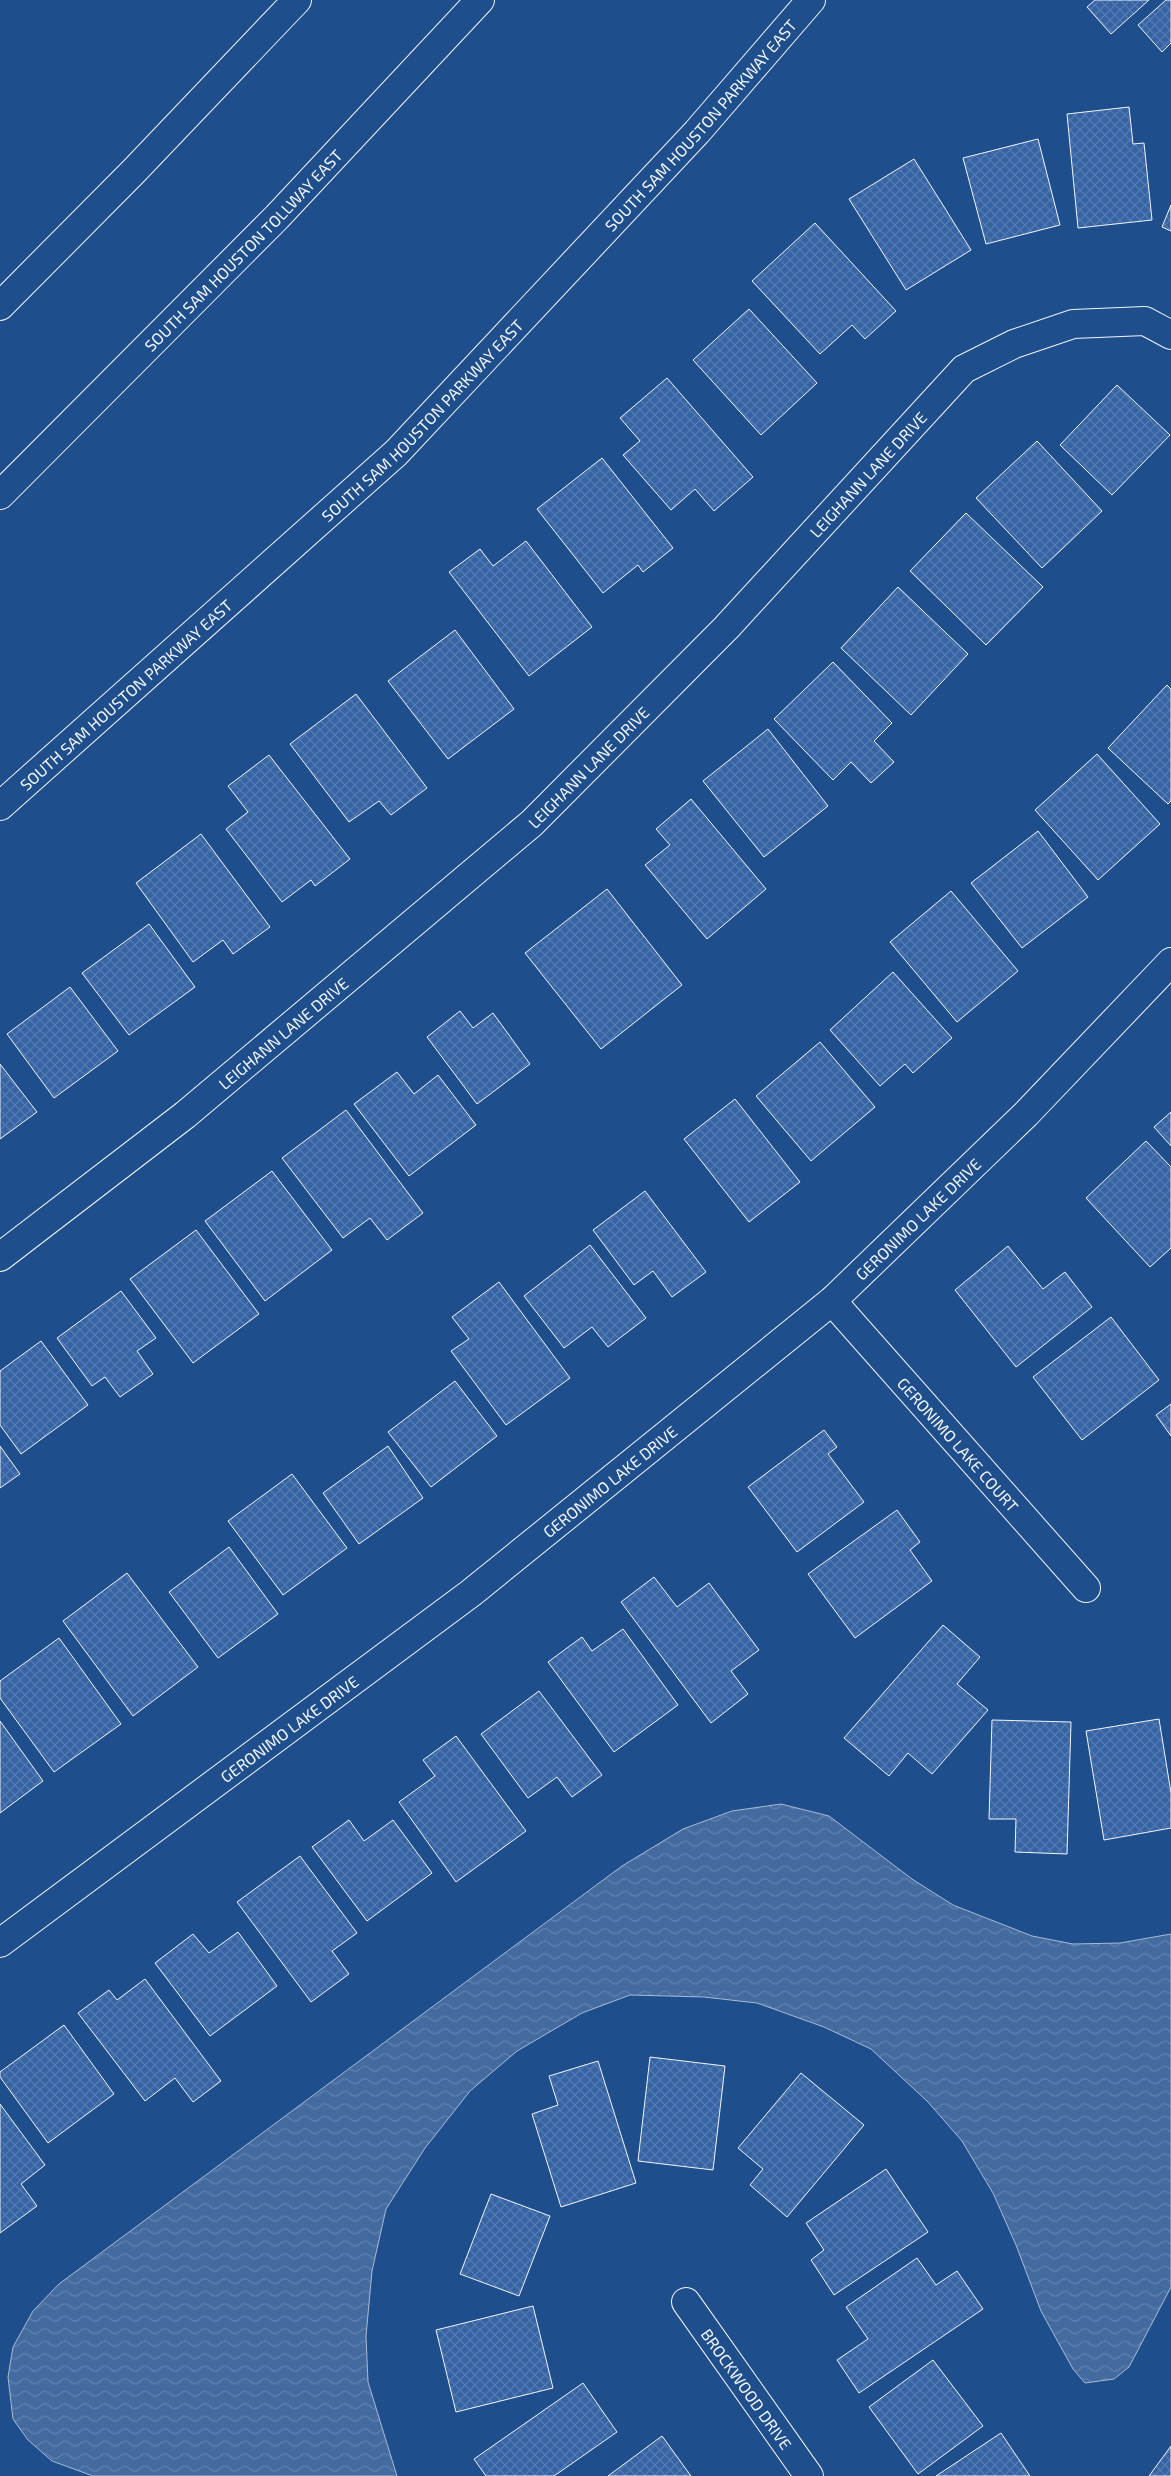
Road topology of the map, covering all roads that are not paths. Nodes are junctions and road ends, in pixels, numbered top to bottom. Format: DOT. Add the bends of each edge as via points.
graph roads {
  1 [pos="297,0"];
  2 [pos="480,0"];
  3 [pos="811,0"];
  4 [pos="0,306"];
  5 [pos="1171,335"];
  6 [pos="0,495"];
  7 [pos="0,806"];
  8 [pos="1171,962"];
  9 [pos="0,1257"];
  10 [pos="832,1301"];
  11 [pos="1086,1588"];
  12 [pos="0,1943"];
  13 [pos="686,2302"];
  14 [pos="809,2476"];
  1 -- 4 [label="main road"];
  2 -- 6 [label="main road, SOUTH SAM HOUSTON TOLLWAY EAST" via="277,217"];
  3 -- 7 [label="main road, SOUTH SAM HOUSTON PARKWAY EAST" via="697,132 396,453"];
  5 -- 9 [label="main road, LEIGHANN LANE DRIVE" via="1145,321 1074,324 1014,344 964,369 726,628 532,823 185,1114"];
  8 -- 10 [label="main road, GERONIMO LAKE DRIVE" via="1026,1114"];
  10 -- 11 [label="main road, GERONIMO LAKE COURT"];
  10 -- 12 [label="main road, GERONIMO LAKE DRIVE" via="471,1593"];
  13 -- 14 [label="main road, BROCKWOOD DRIVE"];
}
